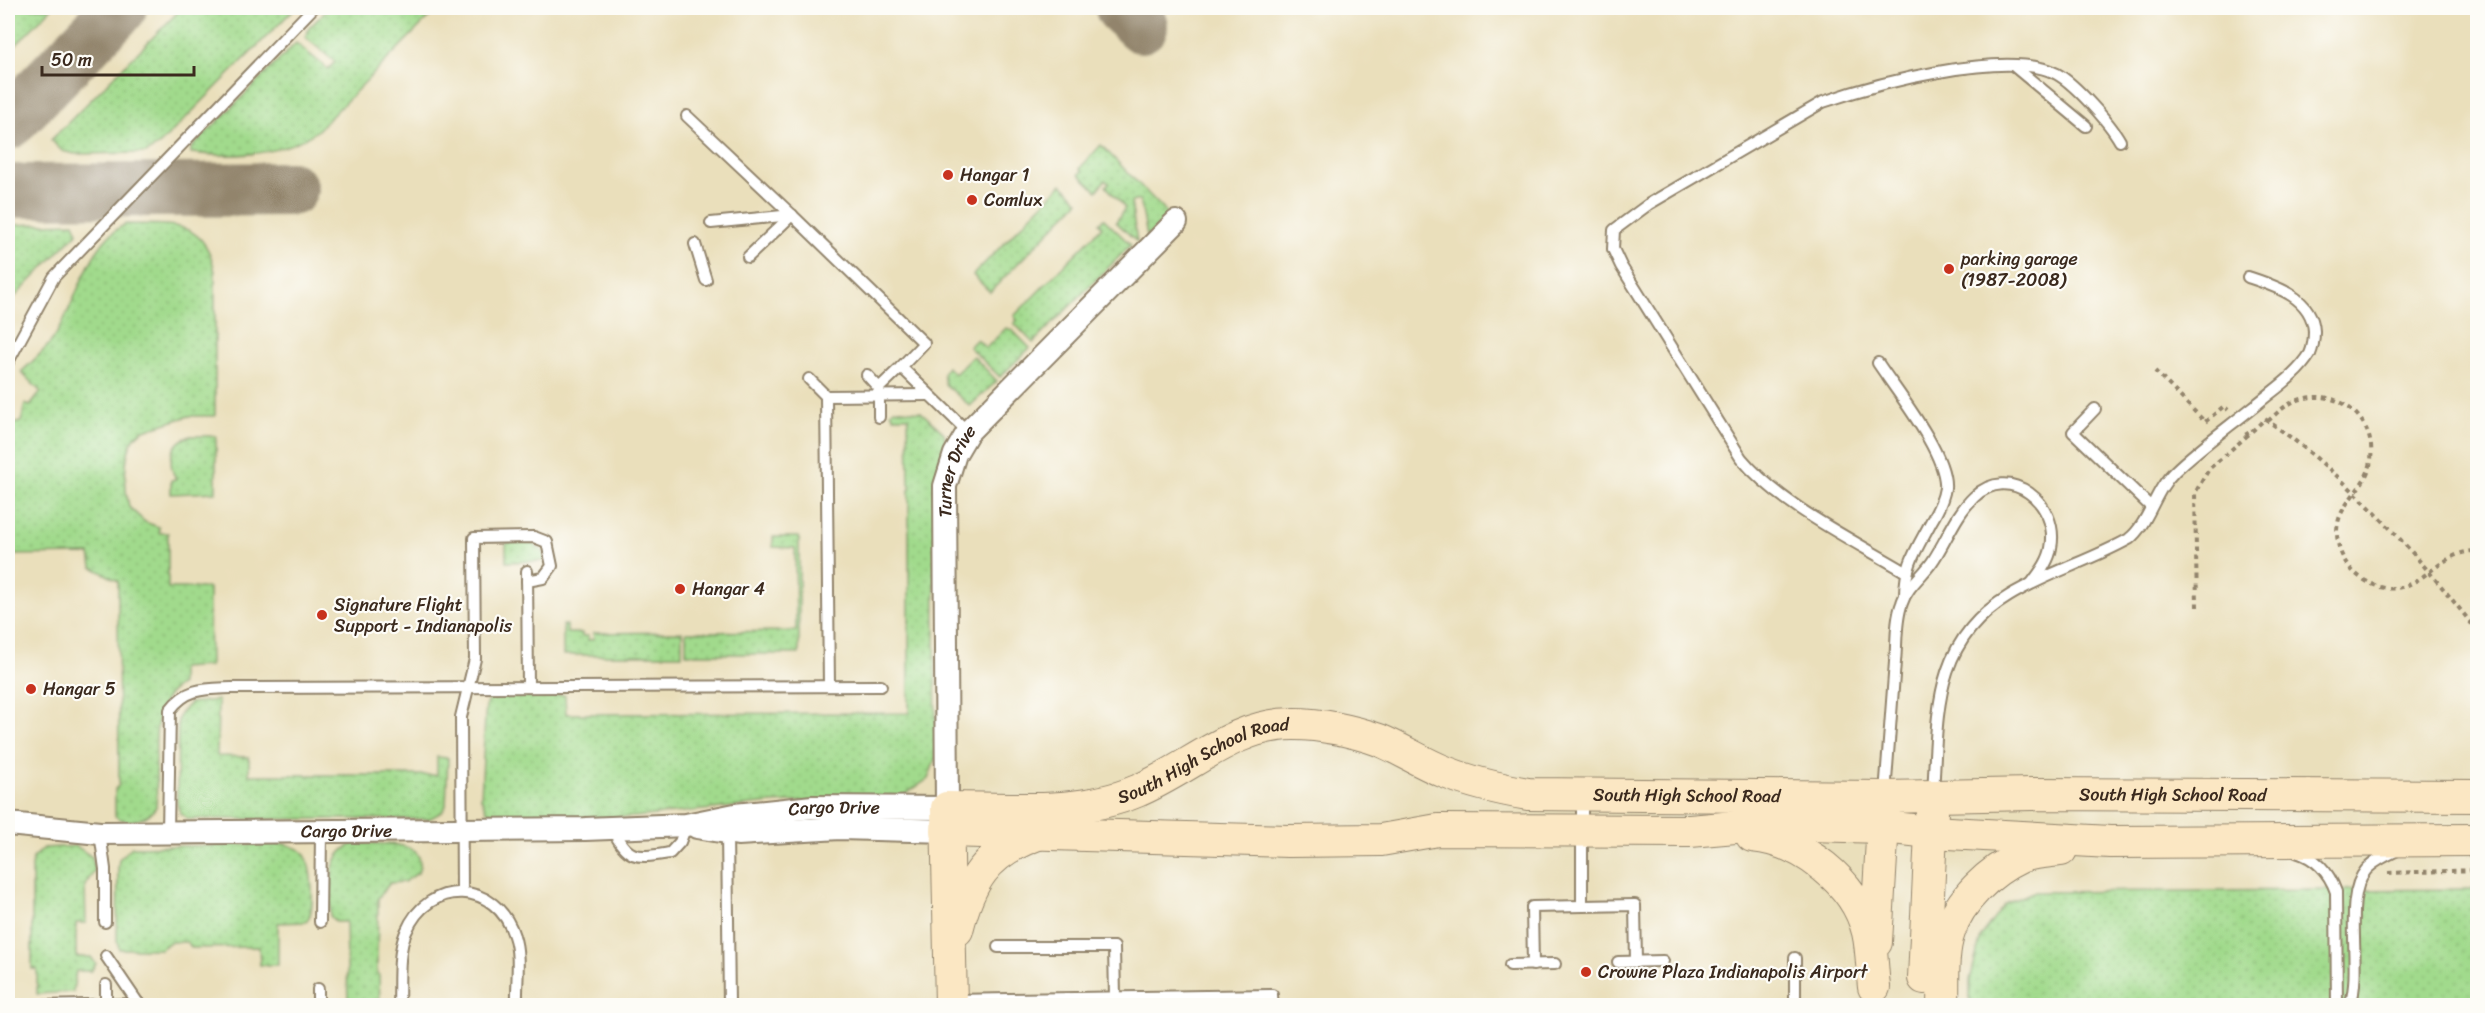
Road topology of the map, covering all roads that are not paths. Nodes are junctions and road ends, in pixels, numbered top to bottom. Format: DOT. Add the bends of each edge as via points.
graph roads {
  1 [pos="313,8"];
  2 [pos="2013,65"];
  3 [pos="687,116"];
  4 [pos="2086,126"];
  5 [pos="2120,141"];
  6 [pos="792,215"];
  7 [pos="1176,222"];
  8 [pos="711,223"];
  9 [pos="695,244"];
  10 [pos="748,257"];
  11 [pos="2248,277"];
  12 [pos="706,280"];
  13 [pos="8,362"];
  14 [pos="1878,363"];
  15 [pos="900,367"];
  16 [pos="867,375"];
  17 [pos="809,379"];
  18 [pos="879,392"];
  19 [pos="929,395"];
  20 [pos="826,396"];
  21 [pos="2095,409"];
  22 [pos="879,417"];
  23 [pos="969,432"];
  24 [pos="2150,506"];
  25 [pos="1906,572"];
  26 [pos="2030,586"];
  27 [pos="1905,595"];
  28 [pos="829,686"];
  29 [pos="881,686"];
  30 [pos="469,687"];
  31 [pos="528,687"];
  32 [pos="1582,795"];
  33 [pos="1932,796"];
  34 [pos="2478,796"];
  35 [pos="1883,812"];
  36 [pos="947,819"];
  37 [pos="8,824"];
  38 [pos="687,825"];
  39 [pos="462,830"];
  40 [pos="1582,831"];
  41 [pos="1690,831"];
  42 [pos="321,832"];
  43 [pos="727,832"];
  44 [pos="1931,832"];
  45 [pos="100,833"];
  46 [pos="168,833"];
  47 [pos="1041,833"];
  48 [pos="2414,840"];
  49 [pos="2478,840"];
  50 [pos="2237,841"];
  51 [pos="2110,842"];
  52 [pos="462,892"];
  53 [pos="2354,899"];
  54 [pos="2337,900"];
  55 [pos="1582,906"];
  56 [pos="105,922"];
  57 [pos="320,922"];
  58 [pos="998,947"];
  59 [pos="106,956"];
  60 [pos="950,957"];
  61 [pos="1795,958"];
  62 [pos="1663,961"];
  63 [pos="1618,962"];
  64 [pos="1636,962"];
  65 [pos="1555,964"];
  66 [pos="1510,965"];
  67 [pos="1533,965"];
  68 [pos="106,985"];
  69 [pos="318,989"];
  70 [pos="1874,996"];
  71 [pos="1115,998"];
  72 [pos="1133,1001"];
  73 [pos="951,1003"];
  74 [pos="37,1005"];
  75 [pos="106,1005"];
  76 [pos="140,1005"];
  77 [pos="318,1005"];
  78 [pos="399,1005"];
  79 [pos="517,1005"];
  80 [pos="729,1005"];
  81 [pos="1273,1005"];
  82 [pos="1796,1005"];
  83 [pos="1922,1005"];
  84 [pos="1943,1005"];
  85 [pos="2337,1005"];
  86 [pos="2350,1005"];
  1 -- 13 [label="lane" via="54,277"];
  2 -- 4 [label="lane"];
  2 -- 5 [label="lane" via="2058,75 2110,124"];
  2 -- 25 [label="lane" via="1959,69 1823,102 1649,204 1619,224 1613,234 1613,249 1621,266 1741,458 1757,477"];
  3 -- 6 [label="lane"];
  6 -- 8 [label="lane"];
  6 -- 10 [label="lane"];
  6 -- 15 [label="lane" via="924,343"];
  7 -- 23 [label="street, Turner Drive"];
  9 -- 12 [label="lane"];
  11 -- 24 [label="lane" via="2280,288 2300,301 2312,320 2311,352 2293,375 2174,472"];
  14 -- 25 [label="lane" via="1934,449 1943,473 1943,498"];
  15 -- 18 [label="lane"];
  15 -- 19 [label="lane"];
  16 -- 18 [label="lane"];
  17 -- 20 [label="lane"];
  18 -- 19 [label="lane"];
  18 -- 20 [label="lane"];
  18 -- 22 [label="lane"];
  19 -- 23 [label="lane"];
  20 -- 28 [label="lane"];
  21 -- 24 [label="lane" via="2073,432"];
  23 -- 36 [label="street, Turner Drive" via="955,454 945,486"];
  24 -- 26 [label="lane" via="2129,539"];
  25 -- 27 [label="lane"];
  26 -- 27 [label="lane" via="2052,547 2050,516 2034,495 2012,486 1997,486 1974,497 1933,562"];
  26 -- 33 [label="lane" via="2009,595 1980,617 1954,651 1939,702"];
  27 -- 35 [label="lane" via="1899,614"];
  28 -- 29 [label="lane"];
  28 -- 31 [label="lane"];
  30 -- 31 [label="lane"];
  30 -- 31 [label="lane" via="475,659 474,538 534,537 548,542 552,566 543,578 527,576"];
  30 -- 39 [label="lane" via="461,717"];
  30 -- 46 [label="lane" via="232,688 191,692 179,698 170,710"];
  32 -- 35 [label="street, South High School Road"];
  32 -- 36 [label="street, South High School Road" via="1528,794 1493,788 1444,772 1379,740 1295,724 1241,735 1154,783 1116,798"];
  32 -- 40 [label="lane"];
  33 -- 34 [label="street, South High School Road"];
  33 -- 35 [label="street, South High School Road"];
  33 -- 44 [label="street"];
  35 -- 41 [label="street, South High School Road"];
  35 -- 44 [label="street, South High School Road"];
  35 -- 70 [label="street"];
  36 -- 38 [label="street, Cargo Drive" via="813,807 735,815"];
  36 -- 43 [label="street, Cargo Drive"];
  36 -- 47 [label="street, South High School Road"];
  36 -- 60 [label="street"];
  37 -- 45 [label="street, Cargo Drive"];
  38 -- 39 [label="street, Cargo Drive"];
  38 -- 43 [label="street, Cargo Drive"];
  39 -- 42 [label="street, Cargo Drive"];
  39 -- 52 [label="lane"];
  40 -- 41 [label="street, South High School Road"];
  40 -- 47 [label="street, South High School Road" via="1438,830 1381,840 1288,841"];
  40 -- 55 [label="lane"];
  41 -- 70 [label="street" via="1775,840 1830,871 1860,912 1868,931"];
  42 -- 46 [label="street, Cargo Drive"];
  42 -- 57 [label="lane"];
  43 -- 80 [label="lane"];
  44 -- 51 [label="street, South High School Road"];
  44 -- 83 [label="street"];
  45 -- 46 [label="street, Cargo Drive"];
  45 -- 56 [label="lane"];
  47 -- 60 [label="street" via="999,852 982,868 960,918"];
  48 -- 49 [label="street, South High School Road"];
  48 -- 50 [label="street, South High School Road"];
  48 -- 53 [label="lane" via="2369,867 2359,881"];
  50 -- 51 [label="street, South High School Road"];
  50 -- 54 [label="lane" via="2282,848 2311,858 2331,879"];
  51 -- 84 [label="street" via="2022,856 1984,881 1956,916 1948,933"];
  52 -- 78 [label="lane" via="444,894 418,911 405,933"];
  52 -- 79 [label="lane" via="498,906 506,916 515,939"];
  53 -- 54 [label="lane"];
  53 -- 86 [label="lane" via="2356,970"];
  54 -- 85 [label="lane"];
  55 -- 64 [label="lane" via="1635,905"];
  55 -- 67 [label="lane" via="1532,907"];
  58 -- 71 [label="lane" via="1114,946"];
  59 -- 76 [label="lane"];
  60 -- 73 [label="street"];
  61 -- 82 [label="lane"];
  62 -- 64 [label="lane"];
  63 -- 64 [label="lane"];
  65 -- 67 [label="lane"];
  66 -- 67 [label="lane"];
  68 -- 75 [label="lane"];
  69 -- 77 [label="lane"];
  71 -- 72 [label="lane"];
  71 -- 73 [label="lane"];
  72 -- 81 [label="lane" via="1272,995"];
  74 -- 75 [label="lane"];
  75 -- 76 [label="lane"];
}
